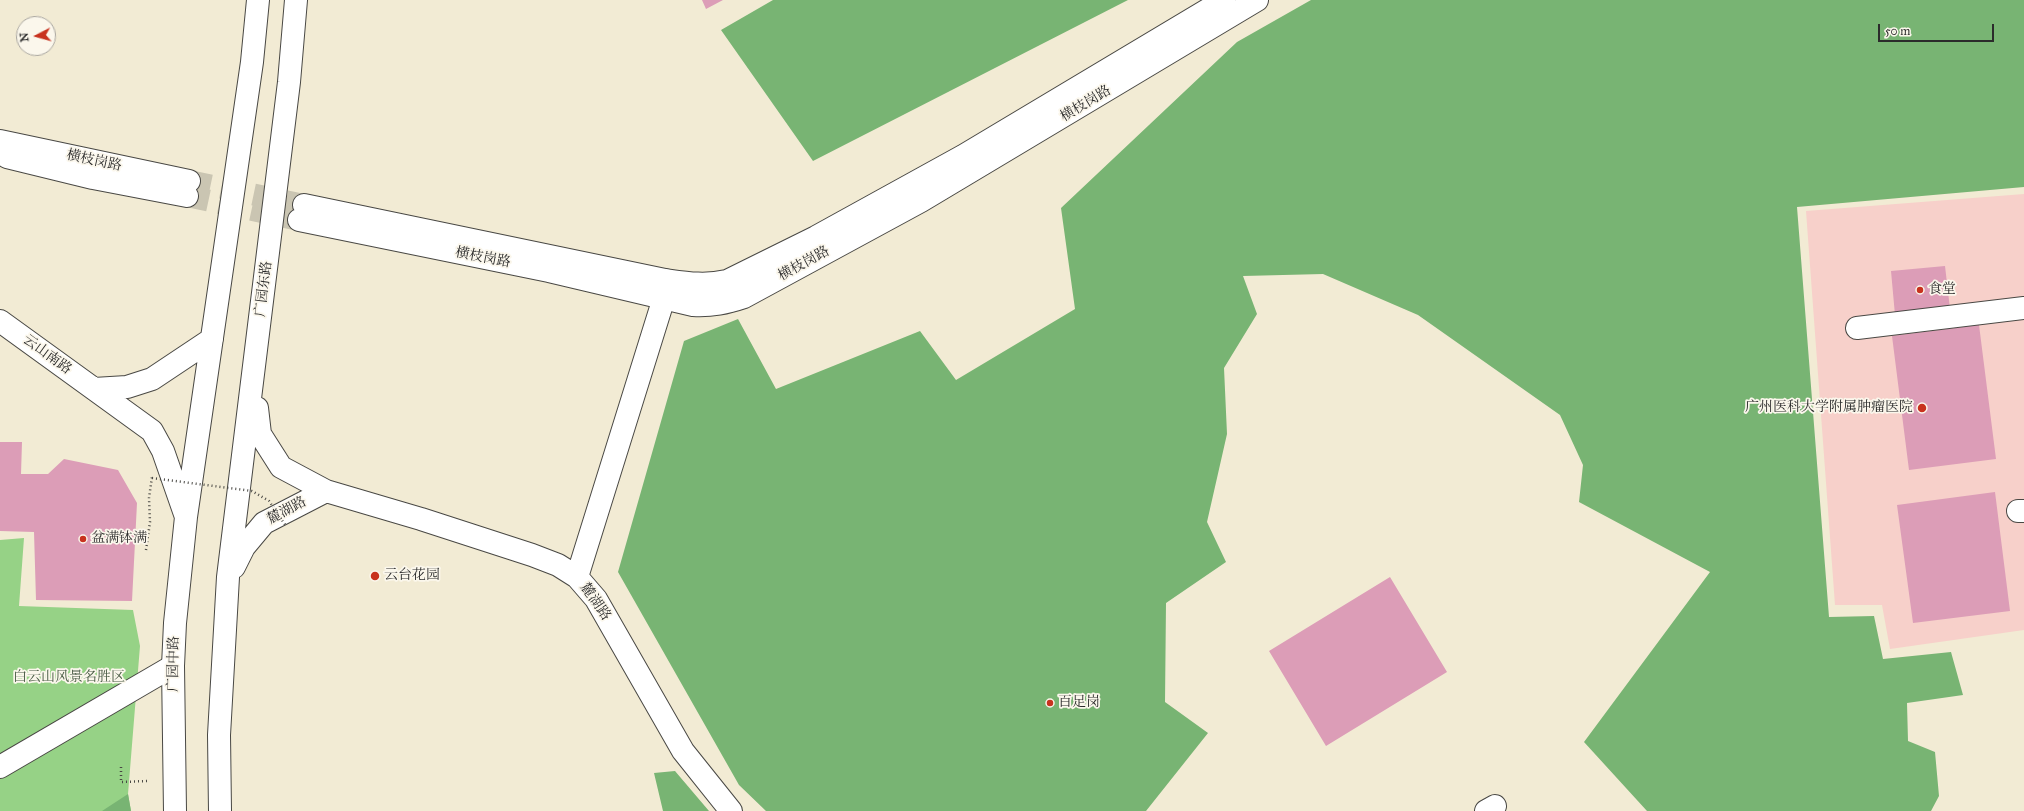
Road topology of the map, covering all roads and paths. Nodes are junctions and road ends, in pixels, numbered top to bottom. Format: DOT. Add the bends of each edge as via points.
graph roads {
  1 [pos="258,0"];
  2 [pos="296,0"];
  3 [pos="1224,0"];
  4 [pos="1257,0"];
  5 [pos="0,141"];
  6 [pos="0,156"];
  7 [pos="302,212"];
  8 [pos="667,290"];
  9 [pos="2024,308"];
  10 [pos="0,321"];
  11 [pos="1857,328"];
  12 [pos="212,339"];
  13 [pos="253,383"];
  14 [pos="94,389"];
  15 [pos="150,472"];
  16 [pos="152,478"];
  17 [pos="326,491"];
  18 [pos="186,517"];
  19 [pos="286,526"];
  20 [pos="146,550"];
  21 [pos="228,577"];
  22 [pos="577,577"];
  23 [pos="173,666"];
  24 [pos="0,767"];
  25 [pos="121,768"];
  26 [pos="148,781"];
  27 [pos="175,811"];
  28 [pos="220,811"];
  29 [pos="731,811"];
  1 -- 12 [label="main road" via="252,62"];
  2 -- 13 [label="main road, 广园东路" via="289,82"];
  3 -- 8 [label="main road, 横枝岗路" via="963,156 754,269 727,282"];
  4 -- 8 [label="main road, 横枝岗路" via="921,201 744,297 709,306"];
  5 -- 6 [label="main road, 横枝岗路" via="188,188 93,178"];
  7 -- 8 [label="main road, 横枝岗路"];
  8 -- 22 [label="main road"];
  9 -- 11 [label="main road"];
  10 -- 14 [label="main road, 云山南路"];
  12 -- 14 [label="main road" via="152,379 127,387"];
  12 -- 18 [label="main road"];
  13 -- 17 [label="main road, 麓湖路" via="260,434 280,467"];
  13 -- 21 [label="main road, 广园东路"];
  14 -- 18 [label="main road, 云山南路" via="152,431 163,450"];
  15 -- 16 [label="path"];
  16 -- 19 [label="path, bridge" via="252,491 269,502"];
  16 -- 20 [label="path" via="148,498 150,522"];
  17 -- 21 [label="main road, 麓湖路" via="264,523 244,547"];
  17 -- 22 [label="main road, 麓湖路" via="532,555 558,565"];
  18 -- 23 [label="main road, 广园中路"];
  21 -- 28 [label="main road" via="219,735"];
  22 -- 29 [label="main road, 麓湖路" via="596,599 683,750"];
  23 -- 24 [label="main road"];
  23 -- 27 [label="main road, 广园中路"];
  25 -- 26 [label="path" via="121,782"];
}
